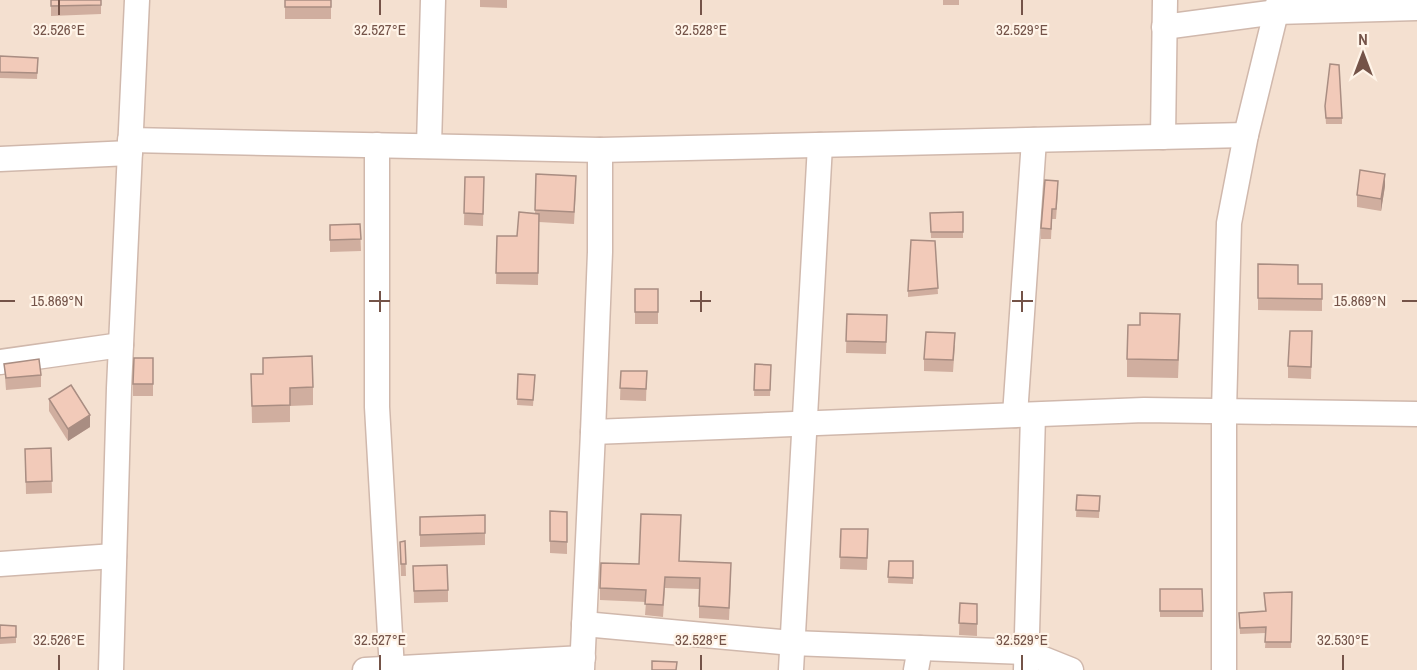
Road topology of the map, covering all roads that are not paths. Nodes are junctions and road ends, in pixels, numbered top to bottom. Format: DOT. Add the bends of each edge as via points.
graph roads {
  1 [pos="136,0"];
  2 [pos="433,0"];
  3 [pos="1165,0"];
  4 [pos="1278,6"];
  5 [pos="1417,8"];
  6 [pos="1164,27"];
  7 [pos="1246,135"];
  8 [pos="1163,137"];
  9 [pos="1034,140"];
  10 [pos="377,145"];
  11 [pos="820,145"];
  12 [pos="130,146"];
  13 [pos="429,146"];
  14 [pos="600,150"];
  15 [pos="0,159"];
  16 [pos="121,345"];
  17 [pos="0,362"];
  18 [pos="1224,411"];
  19 [pos="1417,414"];
  20 [pos="1024,415"];
  21 [pos="804,424"];
  22 [pos="593,432"];
  23 [pos="114,556"];
  24 [pos="0,564"];
  25 [pos="584,624"];
  26 [pos="792,643"];
  27 [pos="918,659"];
  28 [pos="1026,661"];
  29 [pos="583,664"];
  30 [pos="392,669"];
  31 [pos="111,670"];
  32 [pos="365,670"];
  33 [pos="791,670"];
  34 [pos="1071,670"];
  35 [pos="1224,670"];
  1 -- 12 [label="street"];
  2 -- 13 [label="street"];
  3 -- 6 [label="street"];
  4 -- 5 [label="street"];
  4 -- 6 [label="street"];
  4 -- 7 [label="street"];
  6 -- 8 [label="street"];
  7 -- 8 [label="street"];
  7 -- 18 [label="street" via="1229,223"];
  8 -- 9 [label="street"];
  9 -- 11 [label="street"];
  9 -- 20 [label="street"];
  10 -- 12 [label="street"];
  10 -- 13 [label="street"];
  10 -- 30 [label="street" via="377,407"];
  11 -- 14 [label="street"];
  11 -- 21 [label="street"];
  12 -- 15 [label="street"];
  12 -- 16 [label="street"];
  13 -- 14 [label="street"];
  14 -- 22 [label="street"];
  16 -- 17 [label="street"];
  16 -- 23 [label="street"];
  18 -- 19 [label="street"];
  18 -- 20 [label="street"];
  18 -- 35 [label="street"];
  20 -- 21 [label="street"];
  20 -- 28 [label="street"];
  21 -- 22 [label="street"];
  21 -- 26 [label="street"];
  22 -- 25 [label="street"];
  23 -- 24 [label="street"];
  23 -- 31 [label="street"];
  25 -- 26 [label="street"];
  25 -- 29 [label="street"];
  26 -- 27 [label="street"];
  26 -- 33 [label="street"];
  27 -- 28 [label="street"];
  28 -- 34 [label="street"];
  29 -- 30 [label="street"];
  30 -- 32 [label="street"];
}
